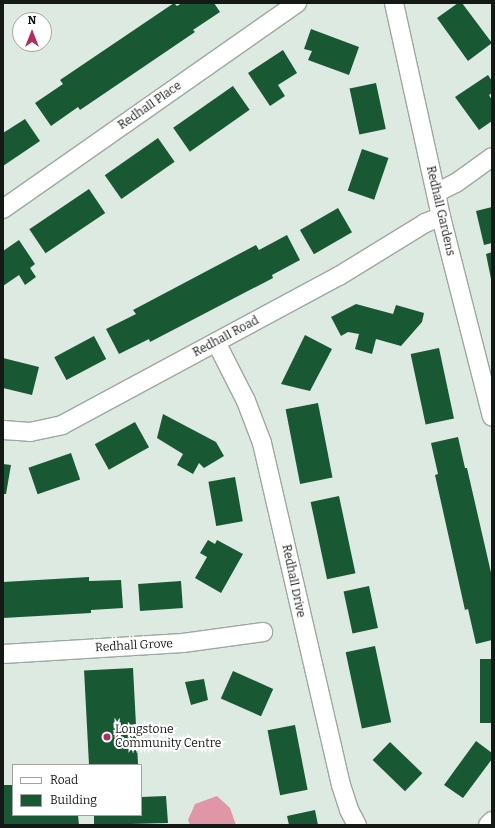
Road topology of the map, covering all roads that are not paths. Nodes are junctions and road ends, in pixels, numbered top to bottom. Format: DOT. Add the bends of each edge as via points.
graph roads {
  1 [pos="297,3"];
  2 [pos="397,4"];
  3 [pos="492,157"];
  4 [pos="436,193"];
  5 [pos="3,209"];
  6 [pos="441,217"];
  7 [pos="216,342"];
  8 [pos="492,417"];
  9 [pos="3,430"];
  10 [pos="264,632"];
  11 [pos="3,654"];
  12 [pos="492,821"];
  13 [pos="357,825"];
  14 [pos="488,825"];
  1 -- 5 [label="street, Redhall Place"];
  2 -- 4 [label="street, Redhall Gardens"];
  3 -- 4 [label="street" via="456,183"];
  4 -- 6 [label="street, Redhall Gardens"];
  6 -- 7 [label="street, Redhall Road" via="425,223 339,276"];
  6 -- 8 [label="street, Redhall Gardens"];
  7 -- 9 [label="street, Redhall Road" via="62,425 30,432"];
  7 -- 13 [label="street, Redhall Drive" via="246,401 262,443 295,624 348,810"];
  10 -- 11 [label="street, Redhall Grove" via="190,642"];
  12 -- 14 [label="street"];
}
